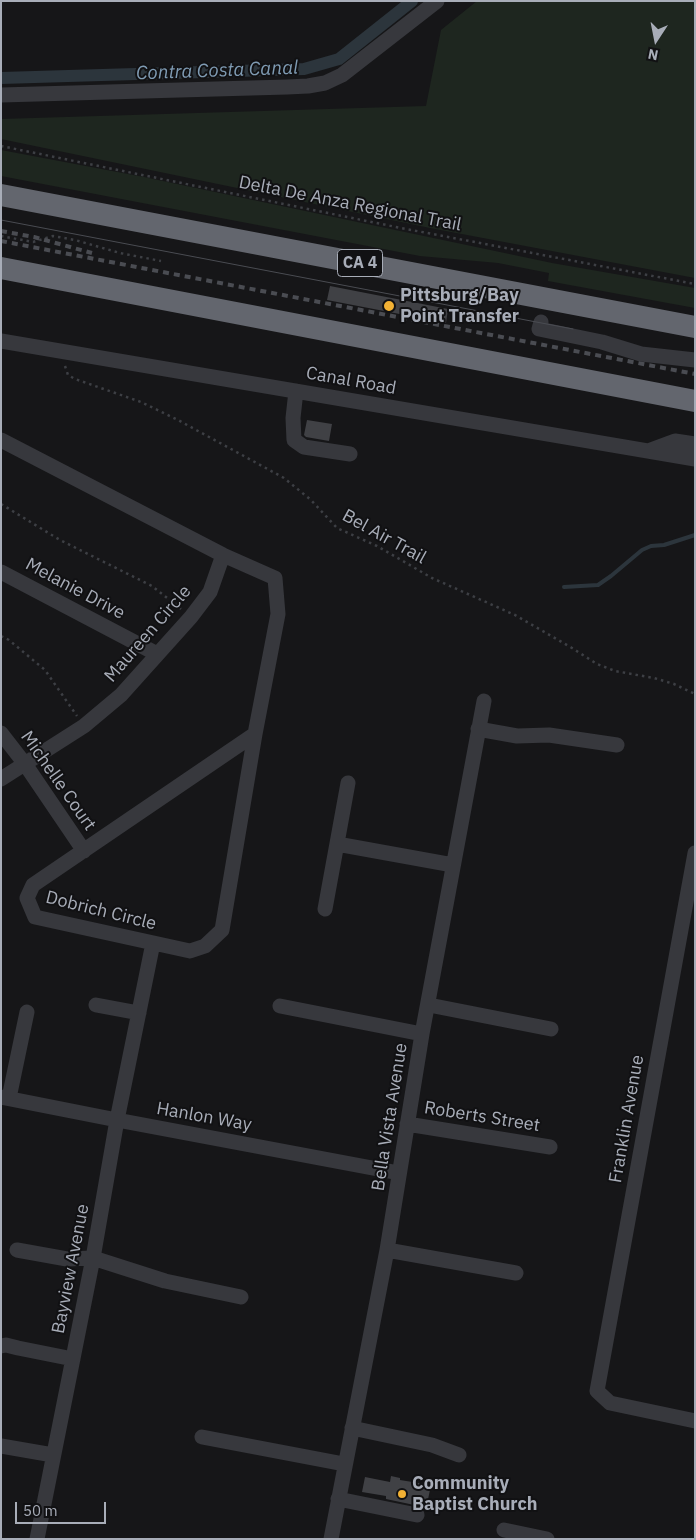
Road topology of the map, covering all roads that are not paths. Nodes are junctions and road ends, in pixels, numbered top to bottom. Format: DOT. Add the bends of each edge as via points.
graph roads {
  1 [pos="437,1"];
  2 [pos="1,95"];
  3 [pos="1,195"];
  4 [pos="1,268"];
  5 [pos="541,322"];
  6 [pos="695,327"];
  7 [pos="1,341"];
  8 [pos="695,360"];
  9 [pos="296,391"];
  10 [pos="695,401"];
  11 [pos="1,440"];
  12 [pos="695,444"];
  13 [pos="647,451"];
  14 [pos="350,454"];
  15 [pos="695,459"];
  16 [pos="223,555"];
  17 [pos="1,572"];
  18 [pos="157,654"];
  19 [pos="484,701"];
  20 [pos="478,729"];
  21 [pos="1,733"];
  22 [pos="255,734"];
  23 [pos="617,745"];
  24 [pos="25,764"];
  25 [pos="1,779"];
  26 [pos="348,783"];
  27 [pos="336,844"];
  28 [pos="84,851"];
  29 [pos="695,853"];
  30 [pos="453,865"];
  31 [pos="324,909"];
  32 [pos="153,943"];
  33 [pos="96,1005"];
  34 [pos="429,1005"];
  35 [pos="280,1006"];
  36 [pos="139,1009"];
  37 [pos="27,1012"];
  38 [pos="551,1029"];
  39 [pos="422,1034"];
  40 [pos="5,1097"];
  41 [pos="117,1120"];
  42 [pos="407,1124"];
  43 [pos="550,1147"];
  44 [pos="399,1173"];
  45 [pos="17,1250"];
  46 [pos="387,1250"];
  47 [pos="93,1258"];
  48 [pos="516,1273"];
  49 [pos="241,1297"];
  50 [pos="1,1346"];
  51 [pos="73,1359"];
  52 [pos="695,1421"];
  53 [pos="352,1428"];
  54 [pos="202,1437"];
  55 [pos="1,1446"];
  56 [pos="54,1455"];
  57 [pos="458,1455"];
  58 [pos="344,1464"];
  59 [pos="338,1499"];
  60 [pos="417,1514"];
  61 [pos="504,1530"];
  62 [pos="37,1539"];
  63 [pos="330,1539"];
  64 [pos="547,1539"];
  1 -- 2 [label="street" via="342,75 325,83"];
  3 -- 6 [label="highway, CA 4"];
  4 -- 10 [label="highway"];
  5 -- 8 [label="street" via="540,329 641,354"];
  7 -- 9 [label="street, Canal Road"];
  9 -- 13 [label="street, Canal Road"];
  9 -- 14 [label="street" via="294,440 304,447"];
  11 -- 16 [label="street"];
  12 -- 13 [label="street" via="675,441"];
  13 -- 15 [label="street, Canal Road"];
  16 -- 18 [label="street, Maureen Circle" via="210,592"];
  16 -- 22 [label="street, Dobrich Circle" via="275,578 278,614"];
  17 -- 18 [label="street, Melanie Drive"];
  18 -- 24 [label="street, Maureen Circle" via="121,695 84,726"];
  19 -- 20 [label="street, Bella Vista Avenue"];
  20 -- 23 [label="street" via="517,736 549,734"];
  20 -- 30 [label="street, Bella Vista Avenue"];
  21 -- 24 [label="street, Michelle Court"];
  22 -- 28 [label="street, Dobrich Circle"];
  22 -- 32 [label="street, Dobrich Circle" via="222,930 205,946 190,951"];
  24 -- 25 [label="street, Maureen Circle"];
  24 -- 28 [label="street, Michelle Court"];
  26 -- 27 [label="street"];
  27 -- 30 [label="street"];
  27 -- 31 [label="street"];
  28 -- 32 [label="street, Dobrich Circle" via="33,885 27,898 35,917"];
  29 -- 52 [label="street, Franklin Avenue" via="597,1391 610,1403"];
  30 -- 34 [label="street, Bella Vista Avenue"];
  32 -- 36 [label="street, Bayview Avenue"];
  33 -- 36 [label="street"];
  34 -- 38 [label="street"];
  34 -- 39 [label="street, Bella Vista Avenue"];
  35 -- 39 [label="street"];
  36 -- 41 [label="street, Bayview Avenue"];
  37 -- 40 [label="street"];
  39 -- 42 [label="street, Bella Vista Avenue"];
  40 -- 41 [label="street, Hanlon Way"];
  41 -- 44 [label="street, Hanlon Way"];
  41 -- 47 [label="street, Bayview Avenue"];
  42 -- 43 [label="street, Roberts Street"];
  42 -- 44 [label="street, Bella Vista Avenue"];
  44 -- 46 [label="street, Bella Vista Avenue"];
  45 -- 47 [label="street" via="67,1258"];
  46 -- 48 [label="street"];
  46 -- 53 [label="street, Bella Vista Avenue"];
  47 -- 49 [label="street" via="165,1281"];
  47 -- 51 [label="street, Bayview Avenue"];
  50 -- 51 [label="street"];
  51 -- 56 [label="street, Bayview Avenue"];
  53 -- 57 [label="street" via="432,1444"];
  53 -- 58 [label="street, Bella Vista Avenue"];
  54 -- 58 [label="street"];
  55 -- 56 [label="street"];
  56 -- 62 [label="street, Bayview Avenue"];
  58 -- 59 [label="street, Bella Vista Avenue"];
  59 -- 60 [label="street"];
  59 -- 63 [label="street, Bella Vista Avenue"];
  61 -- 64 [label="street"];
}
